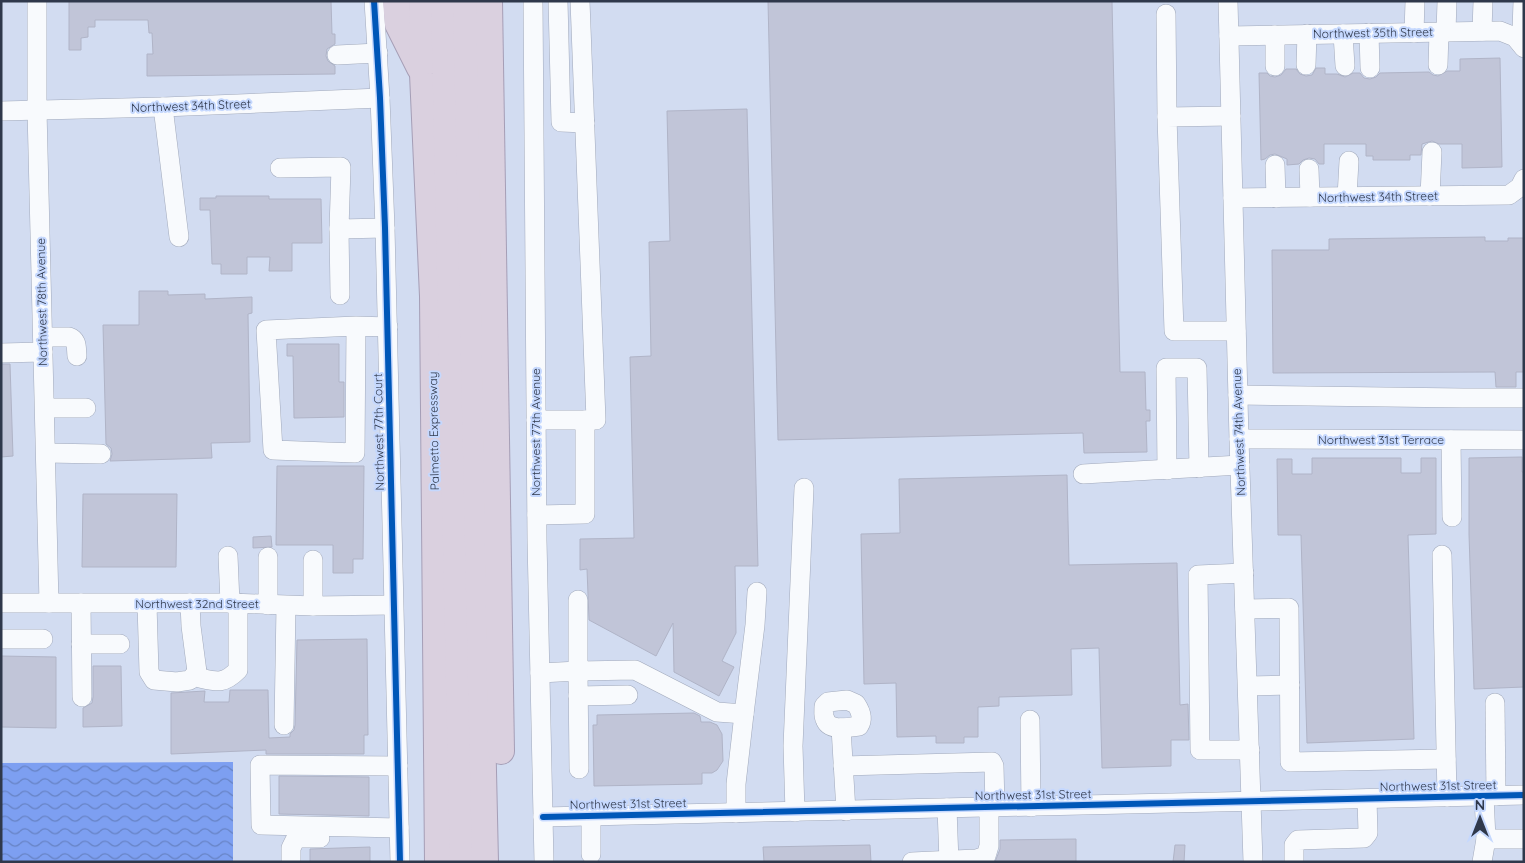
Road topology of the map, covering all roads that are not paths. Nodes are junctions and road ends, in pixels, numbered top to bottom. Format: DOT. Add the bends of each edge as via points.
graph roads {
  1 [pos="37,1"];
  2 [pos="374,1"];
  3 [pos="396,1"];
  4 [pos="422,1"];
  5 [pos="444,1"];
  6 [pos="466,1"];
  7 [pos="489,1"];
  8 [pos="504,1"];
  9 [pos="533,1"];
  10 [pos="558,1"];
  11 [pos="580,1"];
  12 [pos="1228,1"];
  13 [pos="1415,1"];
  14 [pos="1447,1"];
  15 [pos="1483,1"];
  16 [pos="1523,1"];
  17 [pos="1166,14"];
  18 [pos="1482,31"];
  19 [pos="1414,32"];
  20 [pos="1443,32"];
  21 [pos="1369,33"];
  22 [pos="1308,34"];
  23 [pos="1343,34"];
  24 [pos="1275,35"];
  25 [pos="1229,36"];
  26 [pos="1521,37"];
  27 [pos="378,53"];
  28 [pos="337,54"];
  29 [pos="1306,65"];
  30 [pos="1438,65"];
  31 [pos="1275,66"];
  32 [pos="1345,66"];
  33 [pos="1370,68"];
  34 [pos="423,74"];
  35 [pos="491,75"];
  36 [pos="380,98"];
  37 [pos="163,107"];
  38 [pos="37,110"];
  39 [pos="1,111"];
  40 [pos="1231,116"];
  41 [pos="1167,117"];
  42 [pos="534,120"];
  43 [pos="561,122"];
  44 [pos="585,123"];
  45 [pos="1432,152"];
  46 [pos="1349,161"];
  47 [pos="1275,165"];
  48 [pos="280,168"];
  49 [pos="1309,169"];
  50 [pos="1522,186"];
  51 [pos="1430,196"];
  52 [pos="1310,197"];
  53 [pos="1346,197"];
  54 [pos="1233,198"];
  55 [pos="1276,198"];
  56 [pos="385,228"];
  57 [pos="339,229"];
  58 [pos="179,237"];
  59 [pos="340,295"];
  60 [pos="356,326"];
  61 [pos="388,327"];
  62 [pos="1236,330"];
  63 [pos="43,344"];
  64 [pos="1,353"];
  65 [pos="77,356"];
  66 [pos="1238,395"];
  67 [pos="1524,398"];
  68 [pos="45,408"];
  69 [pos="86,408"];
  70 [pos="536,420"];
  71 [pos="585,420"];
  72 [pos="1239,439"];
  73 [pos="1451,440"];
  74 [pos="1524,440"];
  75 [pos="46,453"];
  76 [pos="101,454"];
  77 [pos="1240,465"];
  78 [pos="1199,468"];
  79 [pos="1167,470"];
  80 [pos="1083,474"];
  81 [pos="804,488"];
  82 [pos="537,515"];
  83 [pos="1452,517"];
  84 [pos="1442,555"];
  85 [pos="228,556"];
  86 [pos="268,557"];
  87 [pos="313,560"];
  88 [pos="1244,573"];
  89 [pos="757,592"];
  90 [pos="578,600"];
  91 [pos="1,603"];
  92 [pos="49,603"];
  93 [pos="81,603"];
  94 [pos="190,603"];
  95 [pos="234,603"];
  96 [pos="147,604"];
  97 [pos="277,605"];
  98 [pos="393,605"];
  99 [pos="313,606"];
  100 [pos="1245,609"];
  101 [pos="43,638"];
  102 [pos="1,639"];
  103 [pos="81,644"];
  104 [pos="120,644"];
  105 [pos="578,671"];
  106 [pos="197,672"];
  107 [pos="540,672"];
  108 [pos="1290,685"];
  109 [pos="1248,686"];
  110 [pos="628,695"];
  111 [pos="578,696"];
  112 [pos="82,697"];
  113 [pos="1495,703"];
  114 [pos="744,714"];
  115 [pos="1030,720"];
  116 [pos="284,726"];
  117 [pos="841,728"];
  118 [pos="1250,750"];
  119 [pos="1446,759"];
  120 [pos="398,766"];
  121 [pos="843,766"];
  122 [pos="579,768"];
  123 [pos="1524,795"];
  124 [pos="1490,796"];
  125 [pos="1447,797"];
  126 [pos="1367,799"];
  127 [pos="1252,802"];
  128 [pos="1031,806"];
  129 [pos="992,807"];
  130 [pos="947,808"];
  131 [pos="846,811"];
  132 [pos="795,812"];
  133 [pos="736,813"];
  134 [pos="591,816"];
  135 [pos="543,817"];
  136 [pos="399,834"];
  137 [pos="1486,839"];
  138 [pos="1524,839"];
  139 [pos="591,854"];
  140 [pos="948,861"];
  141 [pos="291,862"];
  142 [pos="400,862"];
  143 [pos="438,862"];
  144 [pos="463,862"];
  145 [pos="485,862"];
  146 [pos="503,862"];
  147 [pos="544,862"];
  148 [pos="912,862"];
  149 [pos="1253,862"];
  150 [pos="1294,862"];
  151 [pos="1482,862"];
  1 -- 38 [label="street, Northwest 78th Avenue"];
  2 -- 27 [label="street, Northwest 77th Court"];
  3 -- 34 [label="highway" via="398,24"];
  4 -- 34 [label="highway, Palmetto Expressway"];
  5 -- 144 [label="highway"];
  6 -- 145 [label="highway"];
  7 -- 35 [label="highway"];
  8 -- 35 [label="highway"];
  9 -- 42 [label="street, Northwest 77th Avenue"];
  10 -- 43 [label="street"];
  11 -- 44 [label="street"];
  12 -- 25 [label="street, Northwest 74th Avenue"];
  13 -- 19 [label="street"];
  14 -- 20 [label="street"];
  15 -- 18 [label="street"];
  16 -- 26 [label="street"];
  17 -- 41 [label="street"];
  18 -- 20 [label="street, Northwest 35th Street"];
  18 -- 26 [label="street, Northwest 35th Street" via="1500,31"];
  19 -- 20 [label="street, Northwest 35th Street"];
  19 -- 21 [label="street, Northwest 35th Street"];
  20 -- 30 [label="street"];
  21 -- 23 [label="street, Northwest 35th Street"];
  21 -- 33 [label="street"];
  22 -- 23 [label="street, Northwest 35th Street"];
  22 -- 24 [label="street, Northwest 35th Street"];
  22 -- 29 [label="street"];
  23 -- 32 [label="street"];
  24 -- 25 [label="street, Northwest 35th Street"];
  24 -- 31 [label="street"];
  25 -- 40 [label="street, Northwest 74th Avenue"];
  27 -- 28 [label="street"];
  27 -- 36 [label="street, Northwest 77th Court"];
  34 -- 143 [label="highway, Palmetto Expressway" via="433,296"];
  35 -- 146 [label="highway"];
  36 -- 37 [label="street, Northwest 34th Street"];
  36 -- 56 [label="street, Northwest 77th Court"];
  37 -- 38 [label="street, Northwest 34th Street"];
  37 -- 58 [label="street"];
  38 -- 39 [label="street, Northwest 34th Street"];
  38 -- 63 [label="street, Northwest 78th Avenue"];
  40 -- 41 [label="street"];
  40 -- 54 [label="street, Northwest 74th Avenue"];
  41 -- 62 [label="street" via="1174,331"];
  42 -- 43 [label="street"];
  42 -- 70 [label="street, Northwest 77th Avenue"];
  43 -- 44 [label="street"];
  44 -- 71 [label="street" via="596,420"];
  45 -- 51 [label="street"];
  46 -- 53 [label="street"];
  47 -- 55 [label="street"];
  48 -- 57 [label="street" via="341,167"];
  49 -- 52 [label="street"];
  50 -- 51 [label="street, Northwest 34th Street" via="1509,195"];
  51 -- 53 [label="street, Northwest 34th Street"];
  52 -- 53 [label="street, Northwest 34th Street"];
  52 -- 55 [label="street, Northwest 34th Street"];
  54 -- 55 [label="street, Northwest 34th Street"];
  54 -- 62 [label="street, Northwest 74th Avenue"];
  56 -- 57 [label="street"];
  56 -- 61 [label="street, Northwest 77th Court"];
  57 -- 59 [label="street"];
  60 -- 60 [label="street" via="356,454 273,450 266,330"];
  60 -- 61 [label="street"];
  61 -- 98 [label="street, Northwest 77th Court"];
  62 -- 66 [label="street, Northwest 74th Avenue"];
  63 -- 64 [label="street"];
  63 -- 65 [label="street" via="69,336 76,342"];
  63 -- 68 [label="street, Northwest 78th Avenue"];
  66 -- 67 [label="street"];
  66 -- 72 [label="street, Northwest 74th Avenue"];
  68 -- 69 [label="street"];
  68 -- 75 [label="street, Northwest 78th Avenue"];
  70 -- 71 [label="street"];
  70 -- 82 [label="street, Northwest 77th Avenue"];
  71 -- 82 [label="street" via="585,514"];
  72 -- 73 [label="street, Northwest 31st Terrace"];
  72 -- 77 [label="street, Northwest 74th Avenue"];
  73 -- 74 [label="street, Northwest 31st Terrace"];
  73 -- 83 [label="street"];
  75 -- 76 [label="street"];
  75 -- 92 [label="street, Northwest 78th Avenue"];
  77 -- 78 [label="street"];
  77 -- 88 [label="street, Northwest 74th Avenue"];
  78 -- 79 [label="street"];
  78 -- 79 [label="street" via="1197,368 1166,368"];
  79 -- 80 [label="street"];
  81 -- 132 [label="street" via="793,746"];
  82 -- 107 [label="street, Northwest 77th Avenue"];
  84 -- 119 [label="street"];
  85 -- 95 [label="street"];
  86 -- 97 [label="street"];
  87 -- 99 [label="street"];
  88 -- 100 [label="street, Northwest 74th Avenue"];
  88 -- 118 [label="street" via="1198,574 1200,750"];
  89 -- 114 [label="street"];
  90 -- 105 [label="street"];
  91 -- 92 [label="street, Northwest 32nd Street"];
  92 -- 93 [label="street, Northwest 32nd Street"];
  93 -- 96 [label="street, Northwest 32nd Street"];
  93 -- 103 [label="street"];
  94 -- 95 [label="street, Northwest 32nd Street"];
  94 -- 96 [label="street, Northwest 32nd Street"];
  94 -- 106 [label="street"];
  95 -- 97 [label="street, Northwest 32nd Street"];
  95 -- 106 [label="street" via="238,670 230,678 218,682 200,678"];
  96 -- 106 [label="street" via="149,672 154,680 190,680"];
  97 -- 99 [label="street, Northwest 32nd Street"];
  97 -- 116 [label="street"];
  98 -- 99 [label="street, Northwest 32nd Street"];
  98 -- 120 [label="street, Northwest 77th Court"];
  100 -- 108 [label="street" via="1288,608"];
  100 -- 109 [label="street, Northwest 74th Avenue"];
  101 -- 102 [label="street"];
  103 -- 104 [label="street"];
  103 -- 112 [label="street"];
  105 -- 107 [label="street"];
  105 -- 111 [label="street"];
  105 -- 114 [label="street" via="636,670 717,712"];
  107 -- 135 [label="street, Northwest 77th Avenue"];
  108 -- 109 [label="street"];
  108 -- 119 [label="street" via="1290,762"];
  109 -- 118 [label="street, Northwest 74th Avenue"];
  110 -- 111 [label="street"];
  111 -- 122 [label="street"];
  113 -- 124 [label="street"];
  114 -- 133 [label="street"];
  115 -- 128 [label="street"];
  117 -- 121 [label="street"];
  118 -- 127 [label="street, Northwest 74th Avenue"];
  119 -- 125 [label="street"];
  120 -- 136 [label="street, Northwest 77th Court"];
  120 -- 136 [label="street" via="260,765 260,808 261,825"];
  121 -- 129 [label="street" via="992,762"];
  121 -- 131 [label="street"];
  123 -- 124 [label="street, Northwest 31st Street"];
  124 -- 125 [label="street, Northwest 31st Street"];
  124 -- 137 [label="street"];
  125 -- 126 [label="street, Northwest 31st Street"];
  126 -- 127 [label="street, Northwest 31st Street"];
  126 -- 150 [label="street" via="1368,833 1364,838 1298,840 1294,845"];
  127 -- 128 [label="street, Northwest 31st Street"];
  127 -- 149 [label="street, Northwest 74th Avenue"];
  128 -- 129 [label="street, Northwest 31st Street"];
  129 -- 130 [label="street, Northwest 31st Street"];
  129 -- 140 [label="street" via="986,856"];
  130 -- 131 [label="street, Northwest 31st Street"];
  130 -- 140 [label="street"];
  131 -- 132 [label="street, Northwest 31st Street"];
  132 -- 133 [label="street, Northwest 31st Street"];
  133 -- 134 [label="street, Northwest 31st Street"];
  134 -- 135 [label="street, Northwest 31st Street"];
  134 -- 139 [label="street"];
  135 -- 147 [label="street, Northwest 77th Avenue"];
  136 -- 141 [label="street" via="296,838 291,848"];
  136 -- 142 [label="street, Northwest 77th Court"];
  137 -- 138 [label="street"];
  137 -- 151 [label="street"];
  140 -- 148 [label="street"];
}
